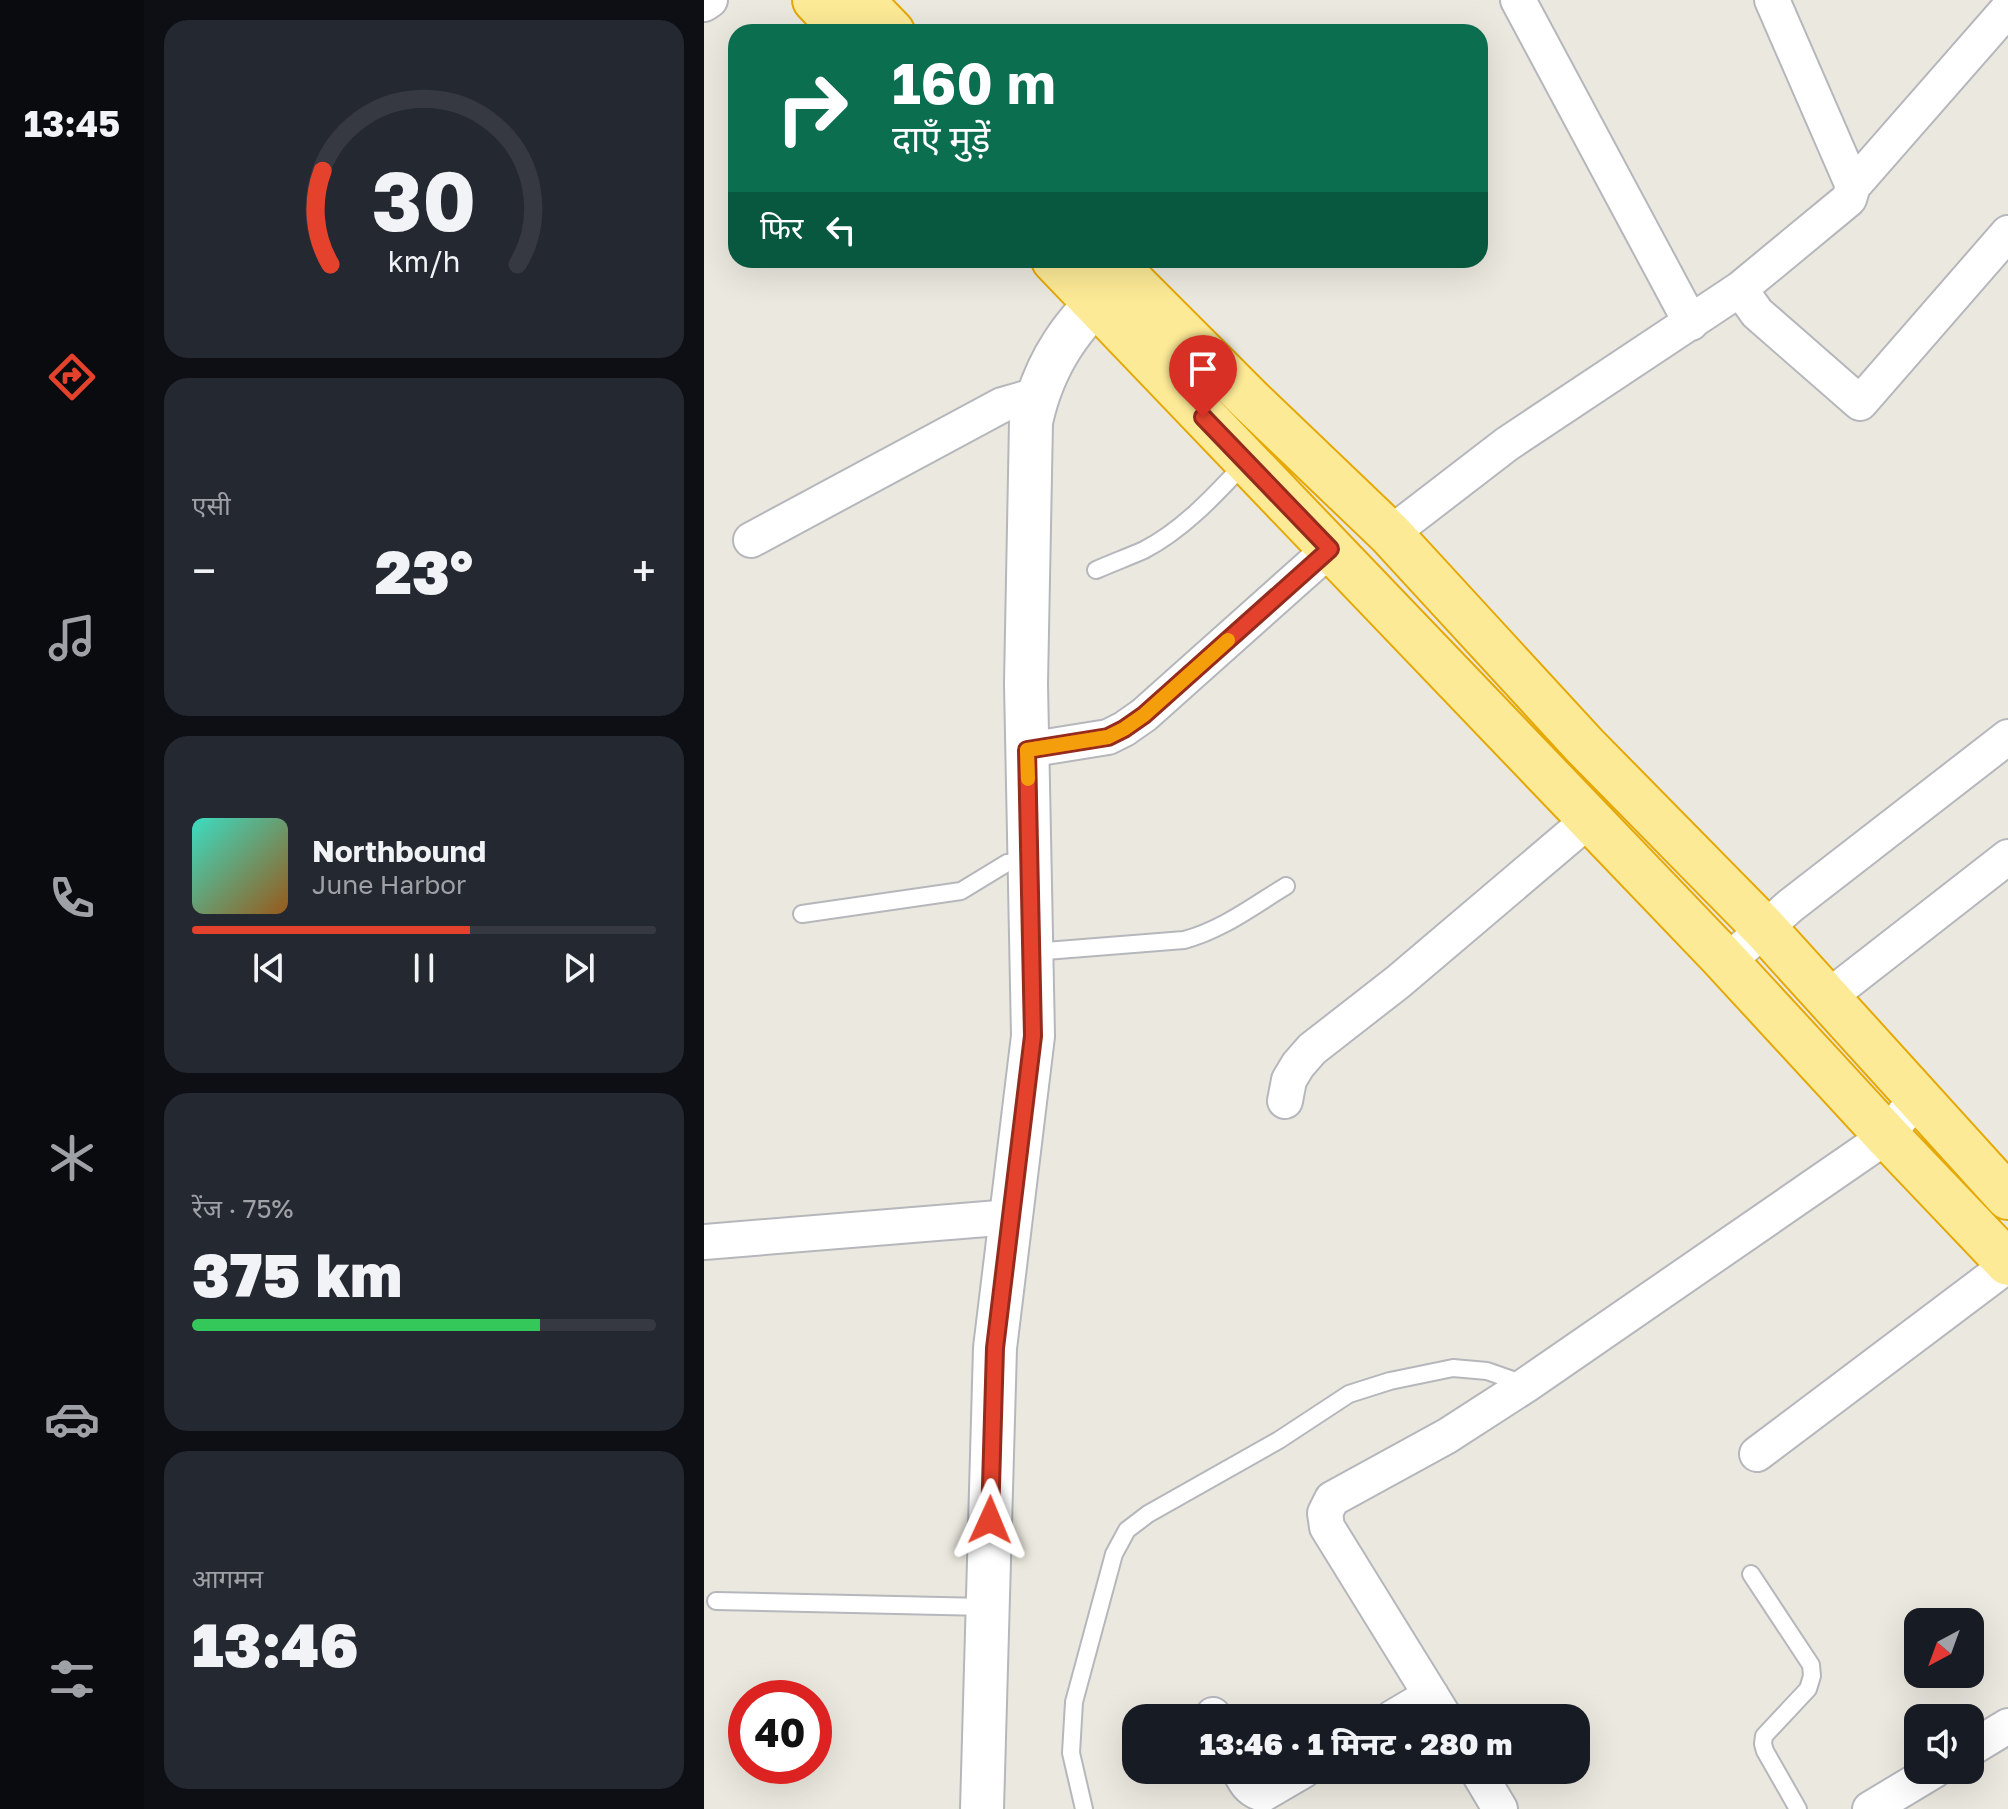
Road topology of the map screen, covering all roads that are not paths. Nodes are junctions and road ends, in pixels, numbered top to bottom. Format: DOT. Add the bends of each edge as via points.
graph roads {
  1 [pos="710,0"];
  2 [pos="815,0"];
  3 [pos="861,0"];
  4 [pos="1518,0"];
  5 [pos="1772,0"];
  6 [pos="704,4"];
  7 [pos="2008,9"];
  8 [pos="838,24"];
  9 [pos="884,24"];
  10 [pos="1853,186"];
  11 [pos="2008,233"];
  12 [pos="1076,268"];
  13 [pos="1109,280"];
  14 [pos="1740,289"];
  15 [pos="1691,323"];
  16 [pos="1037,395"];
  17 [pos="1246,462"];
  18 [pos="1390,534"];
  19 [pos="751,540"];
  20 [pos="1330,549"];
  21 [pos="1096,570"];
  22 [pos="2008,737"];
  23 [pos="1027,750"];
  24 [pos="1590,819"];
  25 [pos="2008,857"];
  26 [pos="1030,862"];
  27 [pos="1286,886"];
  28 [pos="802,914"];
  29 [pos="1764,928"];
  30 [pos="1032,952"];
  31 [pos="1727,962"];
  32 [pos="1827,998"];
  33 [pos="1917,1097"];
  34 [pos="1285,1101"];
  35 [pos="1887,1136"];
  36 [pos="2008,1197"];
  37 [pos="1011,1217"];
  38 [pos="704,1242"];
  39 [pos="2008,1264"];
  40 [pos="1526,1385"];
  41 [pos="1757,1454"];
  42 [pos="1751,1574"];
  43 [pos="716,1601"];
  44 [pos="988,1607"];
  45 [pos="1437,1704"];
  46 [pos="2008,1726"];
  47 [pos="1984,1741"];
  48 [pos="1246,1784"];
  49 [pos="1280,1784"];
  50 [pos="1485,1784"];
  51 [pos="1912,1784"];
  52 [pos="982,1809"];
  53 [pos="1084,1809"];
  54 [pos="1500,1809"];
  55 [pos="1798,1809"];
  56 [pos="1870,1809"];
  1 -- 6 [label="street"];
  2 -- 8 [label="highway"];
  3 -- 9 [label="highway"];
  4 -- 15 [label="street"];
  5 -- 10 [label="street"];
  7 -- 10 [label="street"];
  10 -- 14 [label="street" via="1849,199"];
  11 -- 14 [label="street" via="1860,403 1757,313"];
  12 -- 13 [label="highway"];
  13 -- 16 [label="street" via="1065,338"];
  13 -- 17 [label="highway"];
  13 -- 18 [label="highway" via="1251,401"];
  14 -- 15 [label="street"];
  15 -- 18 [label="street" via="1507,444"];
  16 -- 19 [label="street" via="1002,405"];
  16 -- 23 [label="street" via="1031,422"];
  17 -- 20 [label="highway"];
  17 -- 21 [label="lane" via="1173,531"];
  18 -- 29 [label="highway" via="1585,746"];
  20 -- 23 [label="street" via="1124,729 1108,737"];
  20 -- 24 [label="highway"];
  22 -- 29 [label="street"];
  23 -- 26 [label="street"];
  24 -- 31 [label="highway"];
  24 -- 34 [label="street" via="1312,1049 1289,1080"];
  25 -- 32 [label="street"];
  26 -- 28 [label="lane" via="1007,863 961,891"];
  26 -- 30 [label="street"];
  27 -- 30 [label="lane" via="1224,924 1184,940"];
  29 -- 31 [label="street"];
  29 -- 32 [label="highway"];
  30 -- 37 [label="street" via="1033,1036"];
  31 -- 35 [label="highway"];
  32 -- 33 [label="highway"];
  33 -- 35 [label="street"];
  33 -- 36 [label="highway"];
  35 -- 39 [label="highway"];
  35 -- 40 [label="street"];
  37 -- 38 [label="street"];
  37 -- 44 [label="street" via="995,1348"];
  39 -- 41 [label="street"];
  40 -- 45 [label="street" via="1332,1499 1325,1513 1327,1527"];
  40 -- 53 [label="lane" via="1487,1371 1453,1368 1349,1394 1127,1530 1114,1554 1074,1702 1071,1753"];
  42 -- 55 [label="lane" via="1811,1665 1808,1689 1764,1736 1765,1751"];
  43 -- 44 [label="lane"];
  44 -- 52 [label="street"];
  46 -- 47 [label="street"];
  48 -- 49 [label="street" via="1263,1794"];
  50 -- 54 [label="street"];
  51 -- 56 [label="street"];
}
